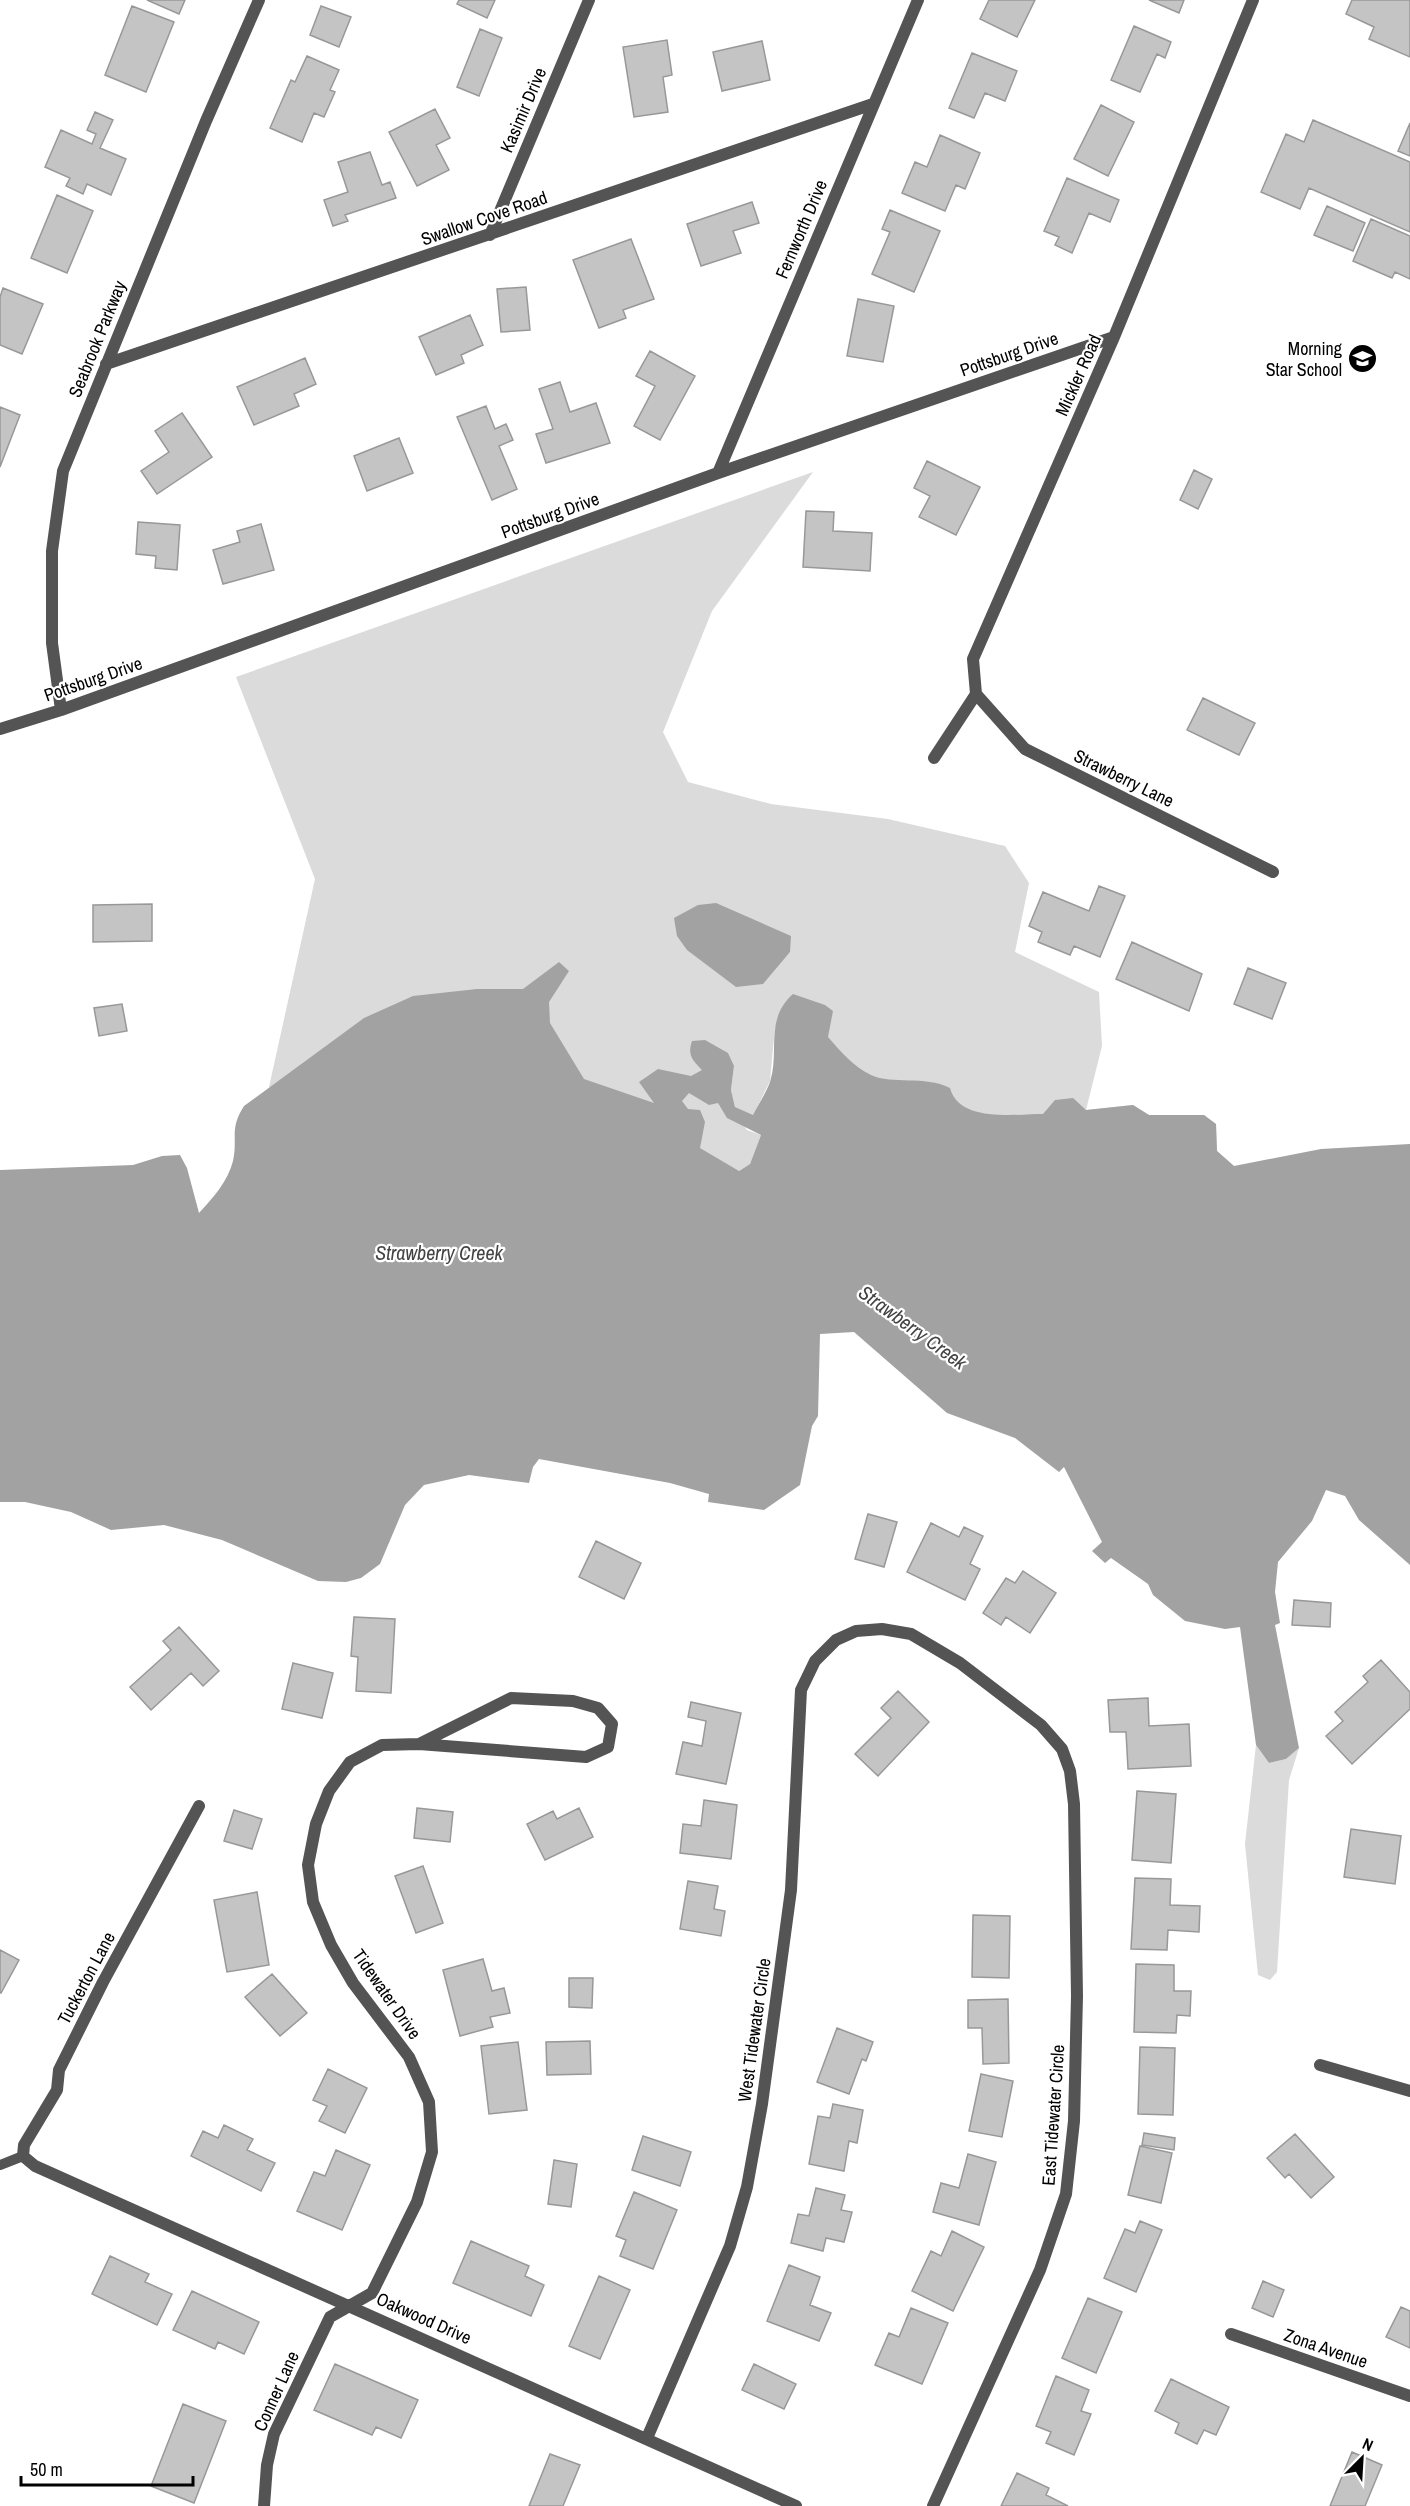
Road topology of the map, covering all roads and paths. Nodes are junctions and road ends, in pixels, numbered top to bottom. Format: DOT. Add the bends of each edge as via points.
graph roads {
  1 [pos="259,0"];
  2 [pos="589,0"];
  3 [pos="918,0"];
  4 [pos="1253,0"];
  5 [pos="873,104"];
  6 [pos="490,235"];
  7 [pos="1114,337"];
  8 [pos="106,364"];
  9 [pos="718,473"];
  10 [pos="976,694"];
  11 [pos="61,710"];
  12 [pos="0,729"];
  13 [pos="934,758"];
  14 [pos="1273,872"];
  15 [pos="856,1631"];
  16 [pos="419,1744"];
  17 [pos="199,1806"];
  18 [pos="1320,2065"];
  19 [pos="1410,2091"];
  20 [pos="23,2156"];
  21 [pos="0,2165"];
  22 [pos="350,2304"];
  23 [pos="1231,2334"];
  24 [pos="1410,2396"];
  25 [pos="647,2438"];
  26 [pos="264,2506"];
  27 [pos="796,2506"];
  28 [pos="933,2506"];
  1 -- 8 [label="street, Seabrook Parkway"];
  2 -- 6 [label="street, Kasimir Drive"];
  3 -- 5 [label="street, Fernworth Drive"];
  4 -- 7 [label="street, Mickler Road"];
  5 -- 6 [label="street, Swallow Cove Road"];
  5 -- 9 [label="street, Fernworth Drive"];
  6 -- 8 [label="street, Swallow Cove Road"];
  7 -- 9 [label="street, Pottsburg Drive"];
  7 -- 10 [label="street, Mickler Road" via="973,659"];
  8 -- 11 [label="street, Seabrook Parkway" via="63,471 52,551 52,643"];
  9 -- 11 [label="street, Pottsburg Drive"];
  10 -- 13 [label="street"];
  10 -- 14 [label="street, Strawberry Lane" via="1025,749"];
  11 -- 12 [label="street, Pottsburg Drive"];
  15 -- 25 [label="street, West Tidewater Circle" via="836,1640 815,1661 801,1690 791,1890 747,2187 730,2246"];
  15 -- 28 [label="street, East Tidewater Circle" via="882,1629 911,1634 960,1663 1041,1725 1062,1749 1070,1771 1074,1804 1077,1996 1074,2121 1066,2194 1040,2270"];
  16 -- 16 [label="street, Tidewater Drive" via="586,1757 608,1747 612,1724 598,1708 573,1701 511,1698"];
  16 -- 22 [label="street, Tidewater Drive" via="382,1744 350,1762 329,1791 316,1824 308,1865 313,1902 331,1946 353,1983 409,2057 429,2102 432,2152 417,2202 372,2293"];
  17 -- 20 [label="street, Tuckerton Lane" via="58,2070 57,2090 24,2145"];
  18 -- 19 [label="street"];
  20 -- 21 [label="lane"];
  20 -- 22 [label="street, Oakwood Drive" via="35,2166"];
  22 -- 25 [label="street, Oakwood Drive"];
  22 -- 26 [label="street, Conner Lane" via="330,2317 274,2434"];
  23 -- 24 [label="street, Zona Avenue"];
  25 -- 27 [label="street, Oakwood Drive"];
}
